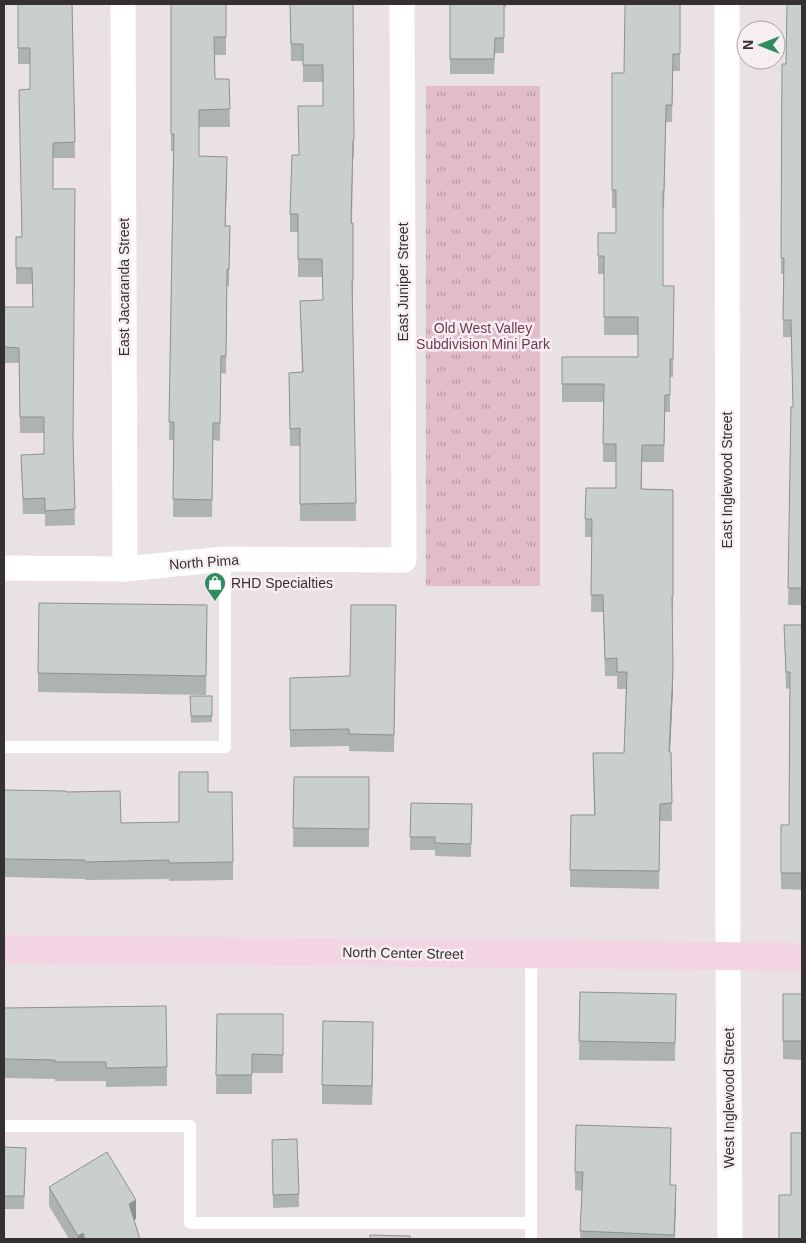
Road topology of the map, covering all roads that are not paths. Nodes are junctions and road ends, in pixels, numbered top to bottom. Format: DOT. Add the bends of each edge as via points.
graph roads {
  1 [pos="123,4"];
  2 [pos="402,4"];
  3 [pos="727,4"];
  4 [pos="225,559"];
  5 [pos="404,560"];
  6 [pos="4,568"];
  7 [pos="125,569"];
  8 [pos="4,747"];
  9 [pos="4,950"];
  10 [pos="531,955"];
  11 [pos="728,957"];
  12 [pos="802,957"];
  13 [pos="4,1126"];
  14 [pos="531,1223"];
  15 [pos="531,1239"];
  16 [pos="730,1239"];
  1 -- 7 [label="street, East Jacaranda Street"];
  2 -- 5 [label="street, East Juniper Street"];
  3 -- 11 [label="street, East Inglewood Street"];
  4 -- 5 [label="street, North Pima"];
  4 -- 7 [label="street, North Pima"];
  4 -- 8 [label="lane" via="225,747"];
  6 -- 7 [label="street, North Pima"];
  9 -- 10 [label="street, North Center Street"];
  10 -- 11 [label="street, North Center Street"];
  10 -- 14 [label="lane"];
  11 -- 12 [label="street, North Center Street"];
  11 -- 16 [label="street, West Inglewood Street"];
  13 -- 14 [label="lane" via="190,1126 190,1223"];
  14 -- 15 [label="lane"];
}
